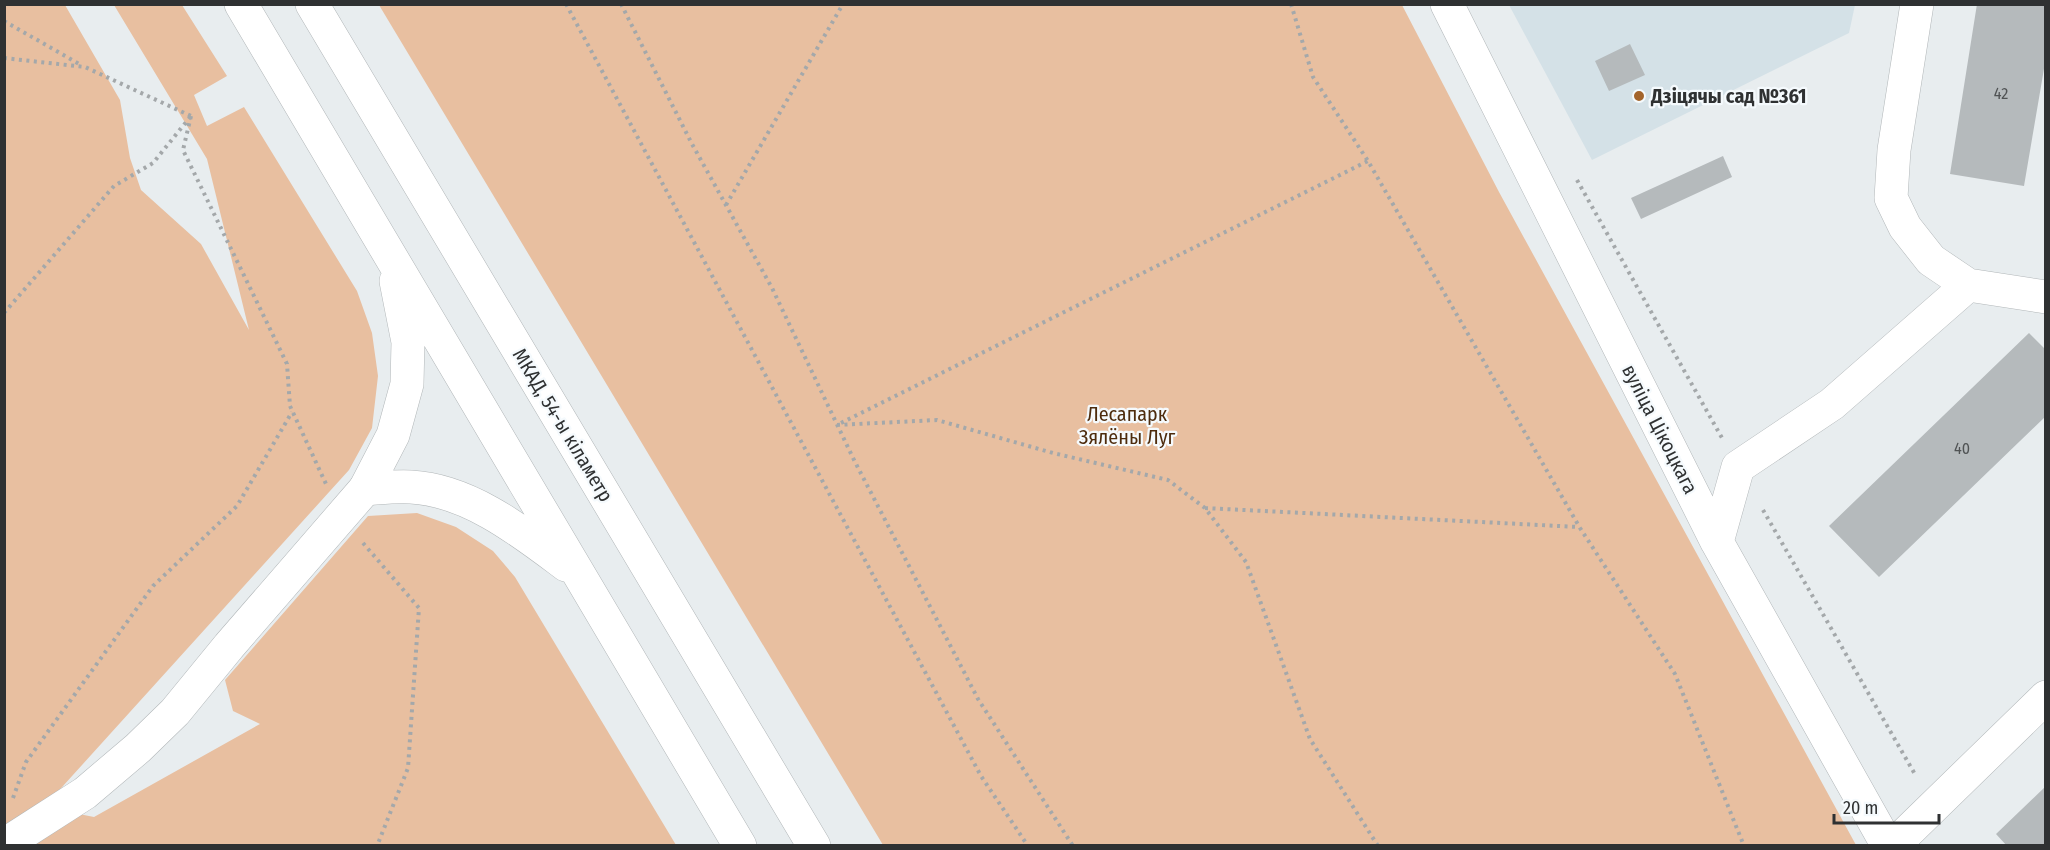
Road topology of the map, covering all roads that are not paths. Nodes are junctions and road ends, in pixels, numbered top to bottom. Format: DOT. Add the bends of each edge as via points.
graph roads {
  1 [pos="241,4"];
  2 [pos="312,4"];
  3 [pos="1447,4"];
  4 [pos="1917,4"];
  5 [pos="391,255"];
  6 [pos="1968,285"];
  7 [pos="2046,297"];
  8 [pos="364,489"];
  9 [pos="1717,542"];
  10 [pos="579,575"];
  11 [pos="2046,697"];
  12 [pos="4,845"];
  13 [pos="740,846"];
  14 [pos="814,846"];
  15 [pos="1888,846"];
  16 [pos="1893,846"];
  1 -- 5 [label="main road"];
  2 -- 14 [label="main road, МКАД, 54-ы кіламетр"];
  3 -- 9 [label="main road, вуліца Цікоцкага"];
  4 -- 6 [label="main road" via="1894,150 1891,198 1905,227 1931,260"];
  5 -- 8 [label="main road" via="408,342 407,384 393,435"];
  5 -- 10 [label="main road"];
  6 -- 7 [label="main road"];
  6 -- 9 [label="main road" via="1832,404 1738,467"];
  8 -- 10 [label="main road" via="412,487 456,496 521,530"];
  8 -- 12 [label="main road" via="168,719 86,793"];
  9 -- 15 [label="main road, вуліца Цікоцкага"];
  10 -- 13 [label="main road"];
  11 -- 16 [label="main road"];
}
